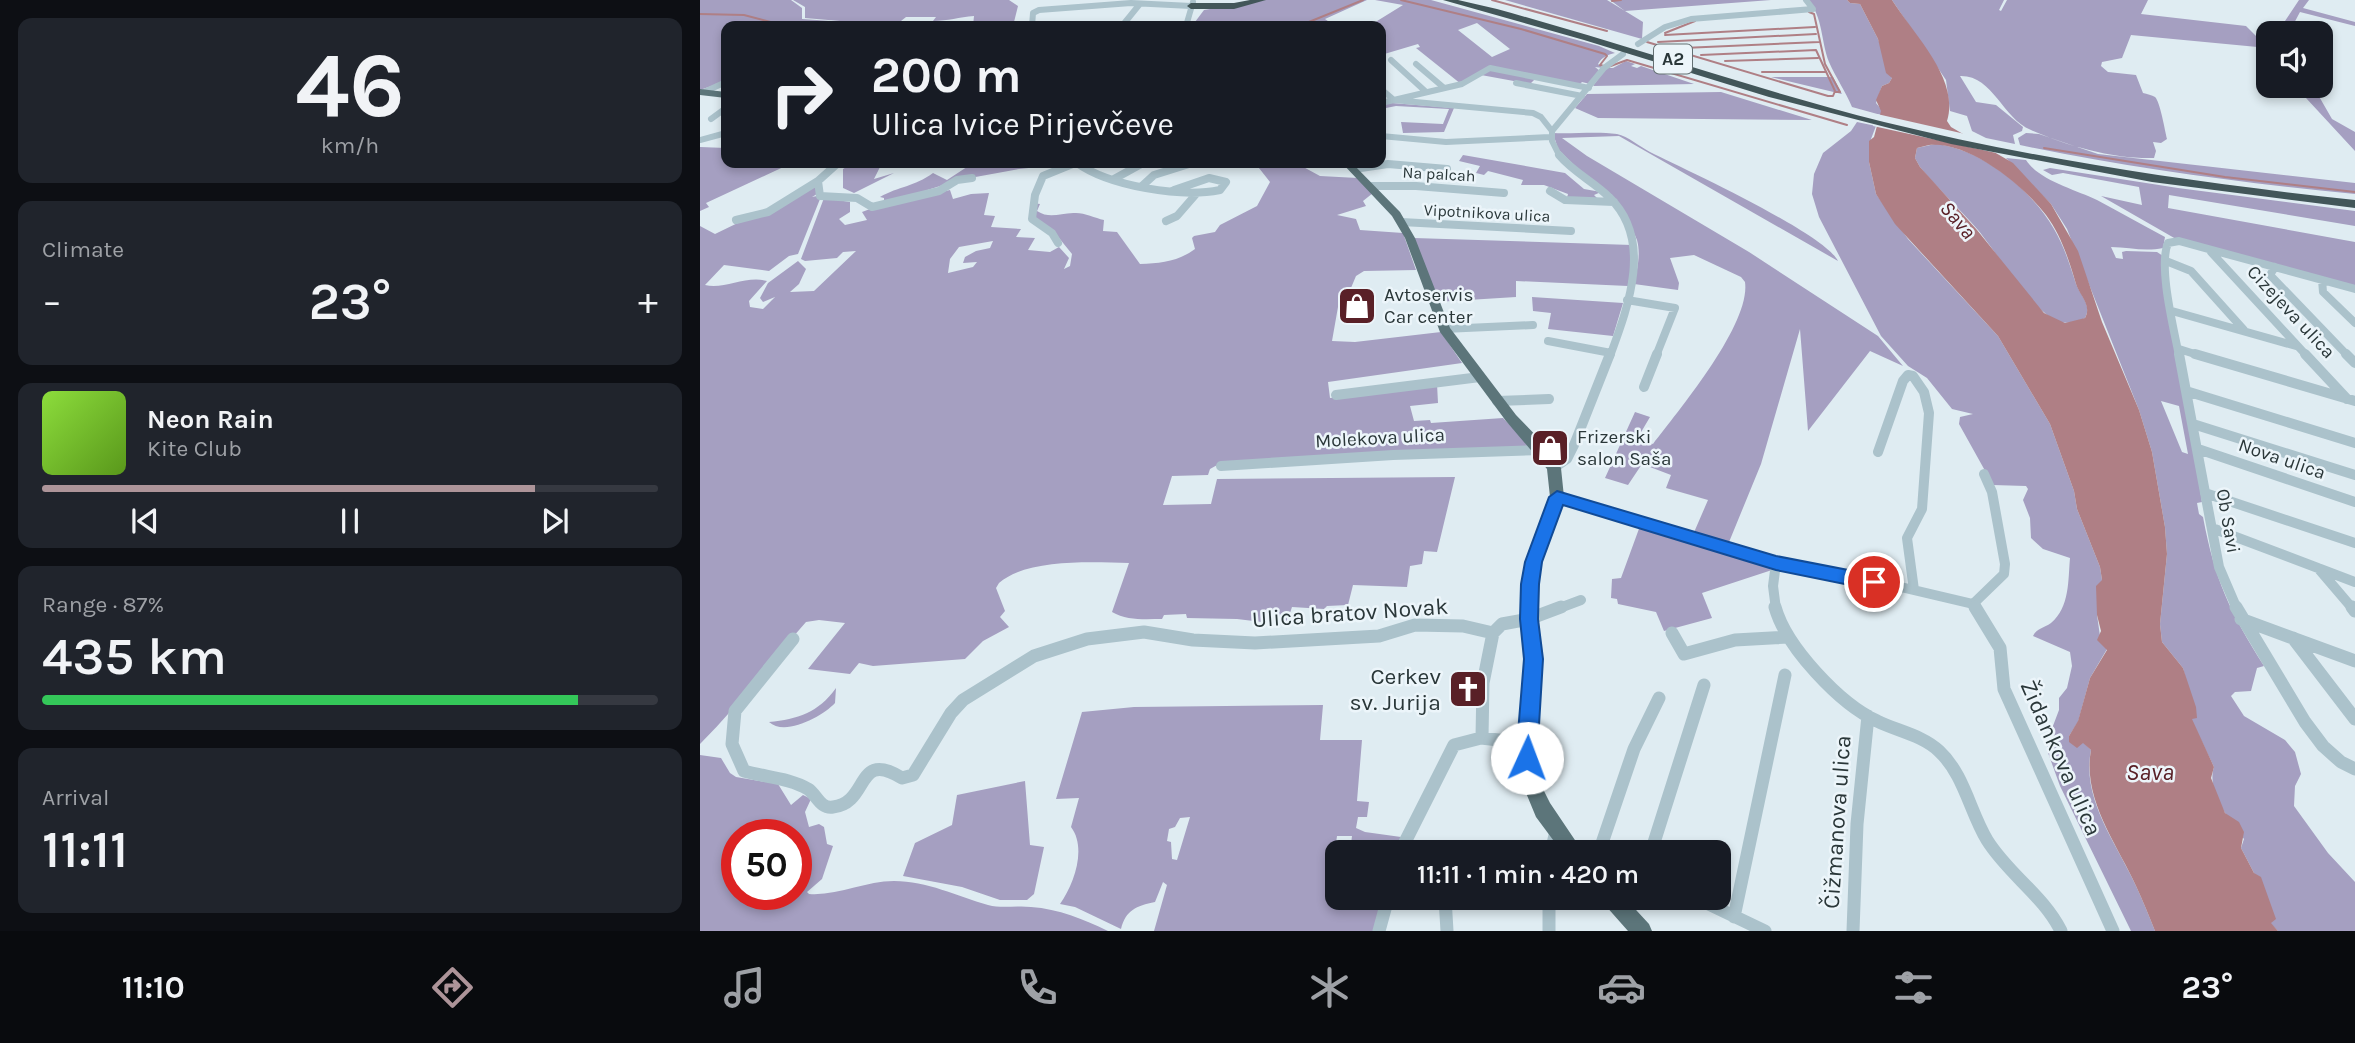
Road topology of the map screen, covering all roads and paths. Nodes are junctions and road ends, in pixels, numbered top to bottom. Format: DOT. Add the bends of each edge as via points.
graph roads {
  1 [pos="1256,0"];
  2 [pos="1262,0"];
  3 [pos="1447,0"];
  4 [pos="1466,0"];
  5 [pos="1806,0"];
  6 [pos="1190,2"];
  7 [pos="1139,5"];
  8 [pos="1214,6"];
  9 [pos="1032,21"];
  10 [pos="1126,21"];
  11 [pos="1187,21"];
  12 [pos="1188,21"];
  13 [pos="1638,44"];
  14 [pos="1623,54"];
  15 [pos="1391,60"];
  16 [pos="1416,64"];
  17 [pos="1516,83"];
  18 [pos="721,84"];
  19 [pos="1443,88"];
  20 [pos="1589,88"];
  21 [pos="1425,91"];
  22 [pos="702,92"];
  23 [pos="1386,93"];
  24 [pos="721,94"];
  25 [pos="1582,96"];
  26 [pos="1394,100"];
  27 [pos="1386,102"];
  28 [pos="721,111"];
  29 [pos="1849,113"];
  30 [pos="710,119"];
  31 [pos="721,134"];
  32 [pos="1551,134"];
  33 [pos="1386,136"];
  34 [pos="700,140"];
  35 [pos="2027,153"];
  36 [pos="1386,165"];
  37 [pos="832,168"];
  38 [pos="1063,168"];
  39 [pos="1081,168"];
  40 [pos="1134,168"];
  41 [pos="1176,168"];
  42 [pos="1353,168"];
  43 [pos="1447,169"];
  44 [pos="972,178"];
  45 [pos="1114,179"];
  46 [pos="818,181"];
  47 [pos="1371,186"];
  48 [pos="1142,187"];
  49 [pos="1174,190"];
  50 [pos="1550,191"];
  51 [pos="1197,193"];
  52 [pos="1504,193"];
  53 [pos="2355,198"];
  54 [pos="1614,202"];
  55 [pos="2355,204"];
  56 [pos="736,220"];
  57 [pos="1166,221"];
  58 [pos="1401,222"];
  59 [pos="1571,231"];
  60 [pos="1058,243"];
  61 [pos="2209,250"];
  62 [pos="2166,261"];
  63 [pos="2275,268"];
  64 [pos="2322,280"];
  65 [pos="2355,289"];
  66 [pos="1627,300"];
  67 [pos="2172,311"];
  68 [pos="2355,323"];
  69 [pos="1533,325"];
  70 [pos="1444,329"];
  71 [pos="2244,330"];
  72 [pos="1548,341"];
  73 [pos="2299,347"];
  74 [pos="2179,349"];
  75 [pos="1611,353"];
  76 [pos="2355,363"];
  77 [pos="1480,376"];
  78 [pos="1644,387"];
  79 [pos="2186,391"];
  80 [pos="1336,396"];
  81 [pos="1549,400"];
  82 [pos="2351,400"];
  83 [pos="1497,401"];
  84 [pos="2193,424"];
  85 [pos="2355,443"];
  86 [pos="2197,449"];
  87 [pos="1541,450"];
  88 [pos="1878,452"];
  89 [pos="1221,466"];
  90 [pos="1554,468"];
  91 [pos="1984,474"];
  92 [pos="2355,475"];
  93 [pos="2205,493"];
  94 [pos="1557,497"];
  95 [pos="2355,502"];
  96 [pos="2212,528"];
  97 [pos="2355,543"];
  98 [pos="1776,563"];
  99 [pos="2316,566"];
  100 [pos="2355,582"];
  101 [pos="1914,590"];
  102 [pos="1581,600"];
  103 [pos="1973,604"];
  104 [pos="2355,611"];
  105 [pos="1529,619"];
  106 [pos="2241,619"];
  107 [pos="1493,633"];
  108 [pos="1672,633"];
  109 [pos="1789,637"];
  110 [pos="2293,638"];
  111 [pos="793,639"];
  112 [pos="2355,661"];
  113 [pos="1785,675"];
  114 [pos="1704,685"];
  115 [pos="1659,698"];
  116 [pos="1868,716"];
  117 [pos="2355,719"];
  118 [pos="1482,737"];
  119 [pos="1526,743"];
  120 [pos="2355,769"];
  121 [pos="1556,831"];
  122 [pos="1407,840"];
  123 [pos="1554,840"];
  124 [pos="1563,840"];
  125 [pos="1603,840"];
  126 [pos="1655,840"];
  127 [pos="1385,910"];
  128 [pos="1446,910"];
  129 [pos="1549,910"];
  130 [pos="1623,910"];
  131 [pos="1720,910"];
  132 [pos="1734,917"];
  133 [pos="1379,931"];
  134 [pos="1447,931"];
  135 [pos="1549,931"];
  136 [pos="1642,931"];
  137 [pos="1765,931"];
  138 [pos="1853,931"];
  139 [pos="2061,931"];
  140 [pos="2113,931"];
  1 -- 6 [label="highway"];
  2 -- 8 [label="highway"];
  3 -- 29 [label="highway, A2"];
  4 -- 29 [label="highway, A2"];
  5 -- 13 [label="street" via="1813,9 1691,19 1665,27"];
  6 -- 7 [label="street"];
  6 -- 8 [label="highway"];
  6 -- 11 [label="street"];
  7 -- 9 [label="street" via="1038,10"];
  7 -- 10 [label="street"];
  8 -- 12 [label="highway" via="1200,10"];
  14 -- 20 [label="street" via="1604,68"];
  15 -- 21 [label="street"];
  16 -- 19 [label="street"];
  17 -- 25 [label="street"];
  18 -- 22 [label="street"];
  19 -- 20 [label="street" via="1492,68"];
  19 -- 21 [label="street"];
  20 -- 25 [label="street"];
  21 -- 26 [label="street"];
  22 -- 24 [label="main road"];
  23 -- 26 [label="street"];
  25 -- 32 [label="street"];
  26 -- 27 [label="street"];
  26 -- 32 [label="street" via="1533,113"];
  28 -- 30 [label="street"];
  29 -- 35 [label="highway, A2"];
  31 -- 34 [label="street"];
  32 -- 33 [label="street" via="1446,142"];
  32 -- 54 [label="street" via="1564,161"];
  35 -- 53 [label="highway, A2"];
  35 -- 55 [label="highway, A2" via="2215,187"];
  36 -- 43 [label="street"];
  37 -- 46 [label="street"];
  38 -- 60 [label="street" via="1043,176 1033,204 1032,219"];
  39 -- 45 [label="street"];
  40 -- 45 [label="street"];
  41 -- 48 [label="street" via="1154,175"];
  42 -- 47 [label="main road"];
  44 -- 46 [label="street" via="880,207 857,198 821,197"];
  45 -- 48 [label="street"];
  46 -- 56 [label="street" via="768,212"];
  47 -- 52 [label="street, Na palcah"];
  47 -- 58 [label="main road"];
  48 -- 49 [label="street"];
  49 -- 51 [label="street"];
  49 -- 51 [label="street" via="1209,178 1226,182 1215,193"];
  50 -- 54 [label="street" via="1565,200"];
  51 -- 57 [label="street" via="1177,216"];
  54 -- 66 [label="street" via="1634,240"];
  58 -- 59 [label="street, Vipotnikova ulica"];
  58 -- 70 [label="main road"];
  61 -- 62 [label="street, Ob Savi" via="2173,241 2166,246"];
  61 -- 63 [label="street"];
  61 -- 73 [label="street, Cizejeva ulica"];
  62 -- 67 [label="street, Ob Savi"];
  62 -- 71 [label="street" via="2191,271"];
  63 -- 64 [label="street"];
  63 -- 76 [label="street" via="2270,275"];
  64 -- 65 [label="street"];
  64 -- 68 [label="street" via="2323,292"];
  66 -- 75 [label="street"];
  66 -- 78 [label="street" via="1675,308"];
  67 -- 71 [label="street"];
  67 -- 74 [label="street, Ob Savi"];
  69 -- 70 [label="street"];
  70 -- 77 [label="main road"];
  71 -- 73 [label="street"];
  72 -- 75 [label="street"];
  73 -- 82 [label="street, Cizejeva ulica"];
  74 -- 79 [label="street, Ob Savi"];
  74 -- 82 [label="street"];
  75 -- 90 [label="street" via="1574,445 1567,459"];
  77 -- 80 [label="street"];
  77 -- 83 [label="main road"];
  79 -- 84 [label="street, Ob Savi"];
  79 -- 85 [label="street"];
  81 -- 83 [label="street"];
  83 -- 87 [label="main road"];
  84 -- 86 [label="street, Ob Savi"];
  84 -- 92 [label="street"];
  86 -- 93 [label="street, Ob Savi"];
  86 -- 95 [label="street, Nova ulica"];
  87 -- 89 [label="street, Molekova ulica"];
  87 -- 90 [label="main road"];
  88 -- 101 [label="street" via="1906,377 1913,376 1924,392 1928,413 1922,509 1907,538"];
  90 -- 94 [label="main road"];
  91 -- 103 [label="street" via="1992,492 2005,564 2004,574"];
  93 -- 96 [label="street, Ob Savi"];
  93 -- 97 [label="street"];
  94 -- 98 [label="street"];
  94 -- 105 [label="main road" via="1533,562"];
  96 -- 99 [label="street"];
  96 -- 106 [label="street, Ob Savi" via="2219,567"];
  98 -- 101 [label="street"];
  98 -- 109 [label="street" via="1774,600"];
  99 -- 100 [label="street"];
  99 -- 104 [label="street"];
  101 -- 103 [label="street"];
  102 -- 105 [label="street"];
  103 -- 140 [label="street, Židankova ulica" via="2000,648 2004,689"];
  105 -- 107 [label="street" via="1502,624"];
  105 -- 119 [label="main road" via="1534,659"];
  106 -- 110 [label="street"];
  106 -- 120 [label="street, Ob Savi" via="2323,746"];
  107 -- 111 [label="street, Ulica bratov Novak" via="1463,626 1415,625 1379,636 1255,643 1144,632 1087,639 1034,656 963,700 913,775 902,778 891,769 876,767 853,797 829,809 810,791 744,771 732,744 735,711"];
  107 -- 118 [label="street" via="1483,683"];
  108 -- 109 [label="street" via="1684,654 1728,641"];
  109 -- 116 [label="street" via="1825,679"];
  110 -- 112 [label="street"];
  110 -- 117 [label="street"];
  113 -- 132 [label="street"];
  114 -- 126 [label="street"];
  115 -- 125 [label="street" via="1630,760"];
  116 -- 138 [label="street, Čižmanova ulica" via="1855,828"];
  116 -- 139 [label="street" via="1938,749 1949,761 1993,849"];
  118 -- 119 [label="street"];
  118 -- 122 [label="street" via="1454,745"];
  119 -- 121 [label="main road" via="1533,788"];
  121 -- 123 [label="street"];
  121 -- 124 [label="main road"];
  127 -- 133 [label="street"];
  128 -- 134 [label="street"];
  129 -- 135 [label="street"];
  130 -- 136 [label="main road"];
  131 -- 132 [label="street"];
  132 -- 137 [label="street"];
}
